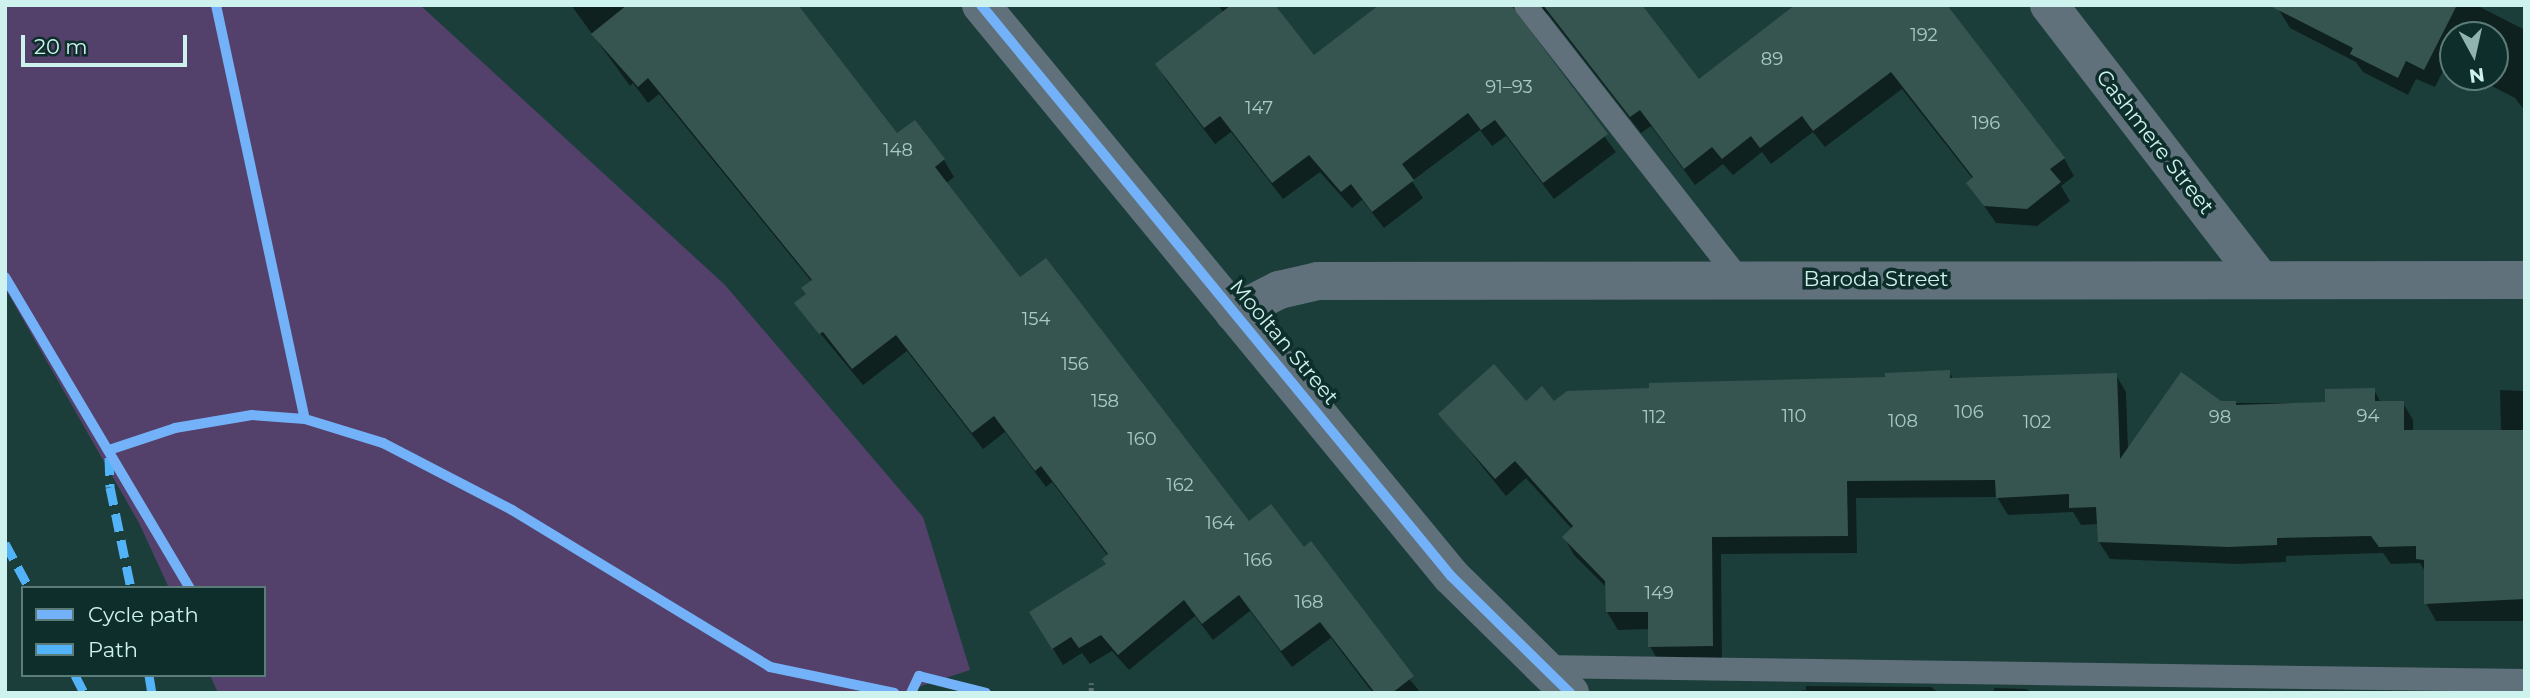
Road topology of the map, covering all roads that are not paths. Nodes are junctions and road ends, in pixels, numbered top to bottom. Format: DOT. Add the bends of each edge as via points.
graph roads {
  1 [pos="981,5"];
  2 [pos="1525,5"];
  3 [pos="2049,5"];
  4 [pos="1738,278"];
  5 [pos="2261,280"];
  6 [pos="2525,280"];
  7 [pos="1234,313"];
  8 [pos="1540,666"];
  9 [pos="2525,680"];
  10 [pos="1570,693"];
  1 -- 7 [label="street, Mooltan Street"];
  2 -- 4 [label="lane"];
  3 -- 5 [label="street, Cashmere Street"];
  4 -- 5 [label="street, Baroda Street"];
  4 -- 7 [label="street, Baroda Street" via="1318,281 1279,290"];
  5 -- 6 [label="street, Baroda Street"];
  7 -- 8 [label="street, Mooltan Street" via="1451,576"];
  8 -- 9 [label="lane"];
  8 -- 10 [label="street, Mooltan Street"];
}
